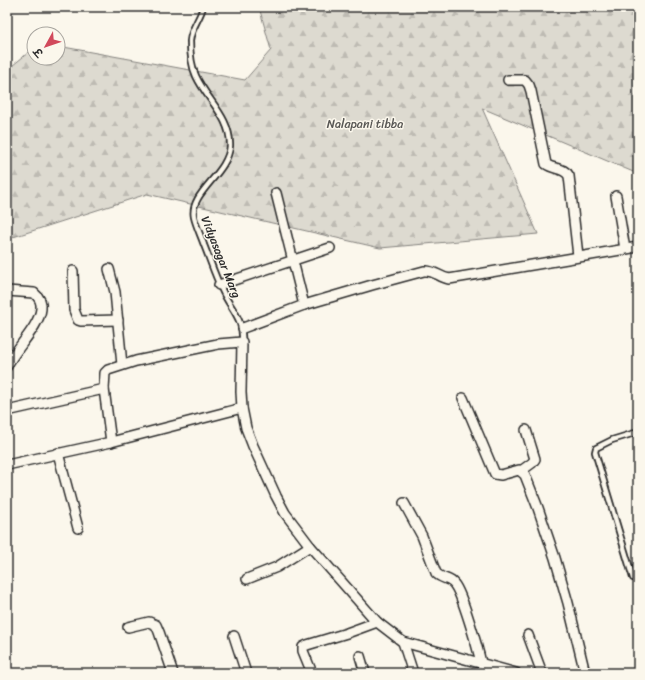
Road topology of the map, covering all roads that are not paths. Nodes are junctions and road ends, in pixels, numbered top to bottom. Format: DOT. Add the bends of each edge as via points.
graph roads {
  1 [pos="202,7"];
  2 [pos="508,80"];
  3 [pos="276,193"];
  4 [pos="616,196"];
  5 [pos="638,247"];
  6 [pos="330,248"];
  7 [pos="626,249"];
  8 [pos="578,256"];
  9 [pos="293,260"];
  10 [pos="109,269"];
  11 [pos="73,271"];
  12 [pos="220,285"];
  13 [pos="7,291"];
  14 [pos="304,305"];
  15 [pos="118,320"];
  16 [pos="242,328"];
  17 [pos="242,342"];
  18 [pos="122,365"];
  19 [pos="7,366"];
  20 [pos="104,389"];
  21 [pos="463,398"];
  22 [pos="242,408"];
  23 [pos="7,411"];
  24 [pos="526,430"];
  25 [pos="638,432"];
  26 [pos="111,442"];
  27 [pos="58,453"];
  28 [pos="7,465"];
  29 [pos="521,471"];
  30 [pos="404,503"];
  31 [pos="78,528"];
  32 [pos="310,546"];
  33 [pos="633,578"];
  34 [pos="247,579"];
  35 [pos="377,622"];
  36 [pos="128,627"];
  37 [pos="528,635"];
  38 [pos="234,636"];
  39 [pos="403,642"];
  40 [pos="360,656"];
  41 [pos="481,663"];
  42 [pos="172,673"];
  43 [pos="246,673"];
  44 [pos="312,673"];
  45 [pos="365,673"];
  46 [pos="413,673"];
  47 [pos="516,673"];
  48 [pos="542,673"];
  49 [pos="585,673"];
  1 -- 12 [label="lane, Vidyasagar Marg" via="192,31 191,58 199,81 222,116 230,147 222,167 196,201 193,211"];
  2 -- 8 [label="street" via="525,80 529,85 546,164 563,169 569,176"];
  3 -- 9 [label="street"];
  4 -- 7 [label="street"];
  5 -- 7 [label="street"];
  6 -- 9 [label="street"];
  7 -- 8 [label="street"];
  8 -- 14 [label="street" via="449,279 432,271 424,271"];
  9 -- 12 [label="street"];
  9 -- 14 [label="street"];
  10 -- 15 [label="street"];
  11 -- 15 [label="street" via="74,310 78,320"];
  12 -- 16 [label="lane, Vidyasagar Marg"];
  13 -- 19 [label="street" via="34,293 38,296 41,310 37,321"];
  14 -- 16 [label="street"];
  15 -- 18 [label="street"];
  16 -- 17 [label="lane, Vidyasagar Marg"];
  17 -- 18 [label="street" via="218,344"];
  17 -- 22 [label="street"];
  18 -- 20 [label="street" via="111,368 105,374"];
  20 -- 23 [label="street"];
  20 -- 26 [label="street"];
  21 -- 29 [label="street" via="495,474"];
  22 -- 26 [label="street"];
  22 -- 32 [label="street" via="246,428 276,496 285,513"];
  24 -- 29 [label="street" via="535,459"];
  25 -- 33 [label="lane" via="602,444 595,452"];
  26 -- 27 [label="street"];
  27 -- 28 [label="street"];
  27 -- 31 [label="street"];
  29 -- 49 [label="street" via="538,508 555,558"];
  30 -- 41 [label="street" via="422,536 436,573 440,578 456,586"];
  32 -- 34 [label="street" via="276,567"];
  32 -- 35 [label="street"];
  35 -- 39 [label="street"];
  35 -- 44 [label="street" via="305,646 303,649"];
  36 -- 42 [label="street" via="149,622 156,625"];
  37 -- 48 [label="street"];
  38 -- 43 [label="street"];
  39 -- 41 [label="street"];
  39 -- 46 [label="street"];
  40 -- 45 [label="street"];
  41 -- 47 [label="street"];
}
